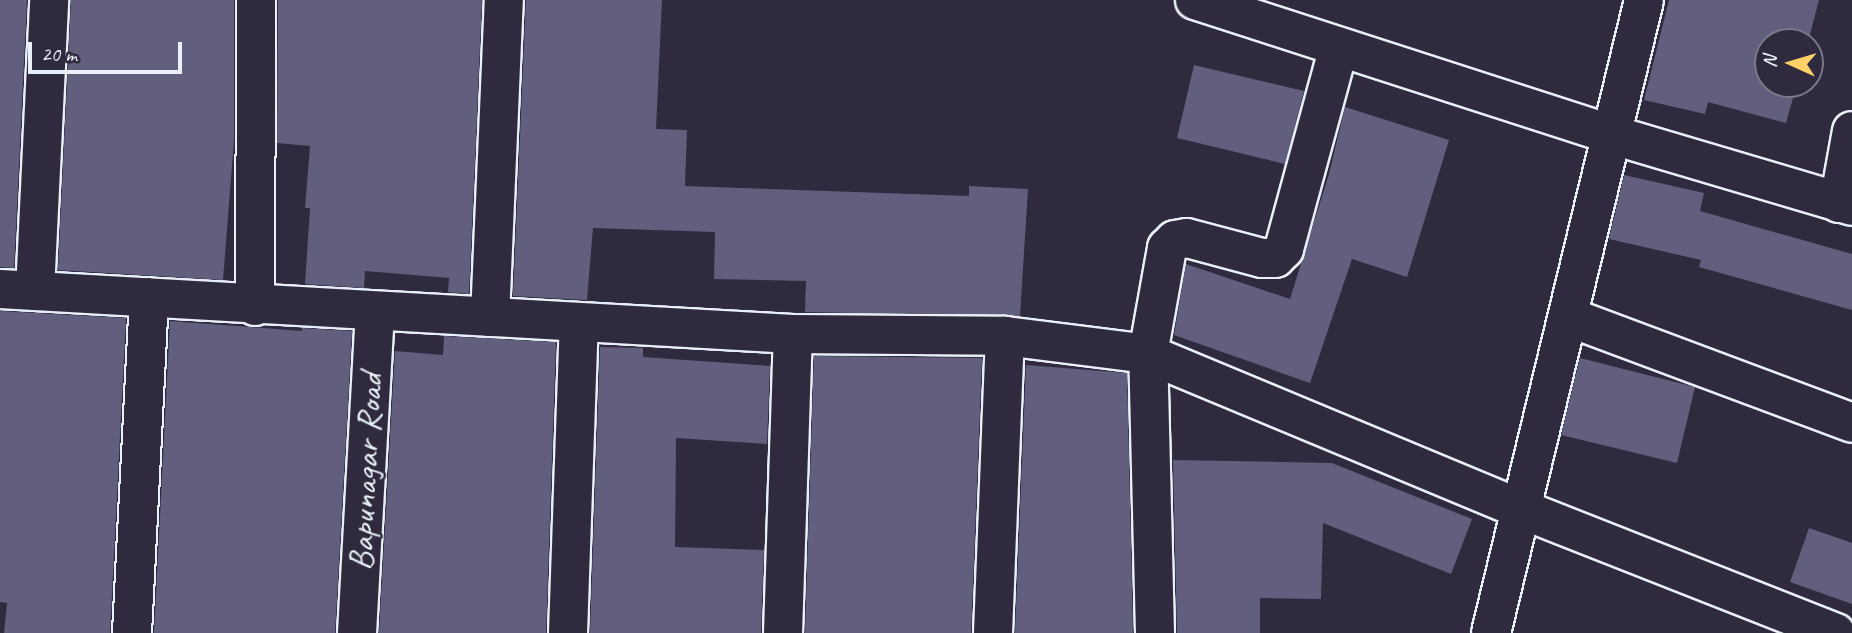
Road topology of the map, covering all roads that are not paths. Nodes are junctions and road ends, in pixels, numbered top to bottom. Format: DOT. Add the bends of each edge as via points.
graph roads {
  1 [pos="49,0"];
  2 [pos="256,0"];
  3 [pos="504,0"];
  4 [pos="1644,0"];
  5 [pos="1201,1"];
  6 [pos="1339,47"];
  7 [pos="1852,131"];
  8 [pos="1613,135"];
  9 [pos="1845,205"];
  10 [pos="18,290"];
  11 [pos="149,297"];
  12 [pos="255,306"];
  13 [pos="374,312"];
  14 [pos="490,317"];
  15 [pos="1569,317"];
  16 [pos="579,324"];
  17 [pos="793,334"];
  18 [pos="1005,336"];
  19 [pos="1148,354"];
  20 [pos="1852,423"];
  21 [pos="1521,509"];
  22 [pos="132,633"];
  23 [pos="357,633"];
  24 [pos="568,633"];
  25 [pos="783,633"];
  26 [pos="993,633"];
  27 [pos="1155,633"];
  28 [pos="1491,633"];
  29 [pos="1835,633"];
  1 -- 10 [label="street"];
  2 -- 12 [label="street"];
  3 -- 14 [label="street"];
  4 -- 8 [label="street"];
  5 -- 6 [label="street"];
  6 -- 8 [label="street"];
  6 -- 19 [label="street" via="1284,249 1275,258 1262,258 1187,238 1175,240 1167,248"];
  7 -- 9 [label="street"];
  8 -- 9 [label="street"];
  8 -- 15 [label="street"];
  10 -- 11 [label="street"];
  11 -- 12 [label="street"];
  11 -- 22 [label="street"];
  12 -- 13 [label="street"];
  13 -- 14 [label="street"];
  13 -- 23 [label="street, Bapunagar Road"];
  14 -- 16 [label="street"];
  15 -- 20 [label="street"];
  15 -- 21 [label="street"];
  16 -- 17 [label="street"];
  16 -- 24 [label="street"];
  17 -- 18 [label="street"];
  17 -- 25 [label="street"];
  18 -- 19 [label="street"];
  18 -- 26 [label="street"];
  19 -- 21 [label="street"];
  19 -- 27 [label="street"];
  21 -- 28 [label="street"];
  21 -- 29 [label="street"];
}
